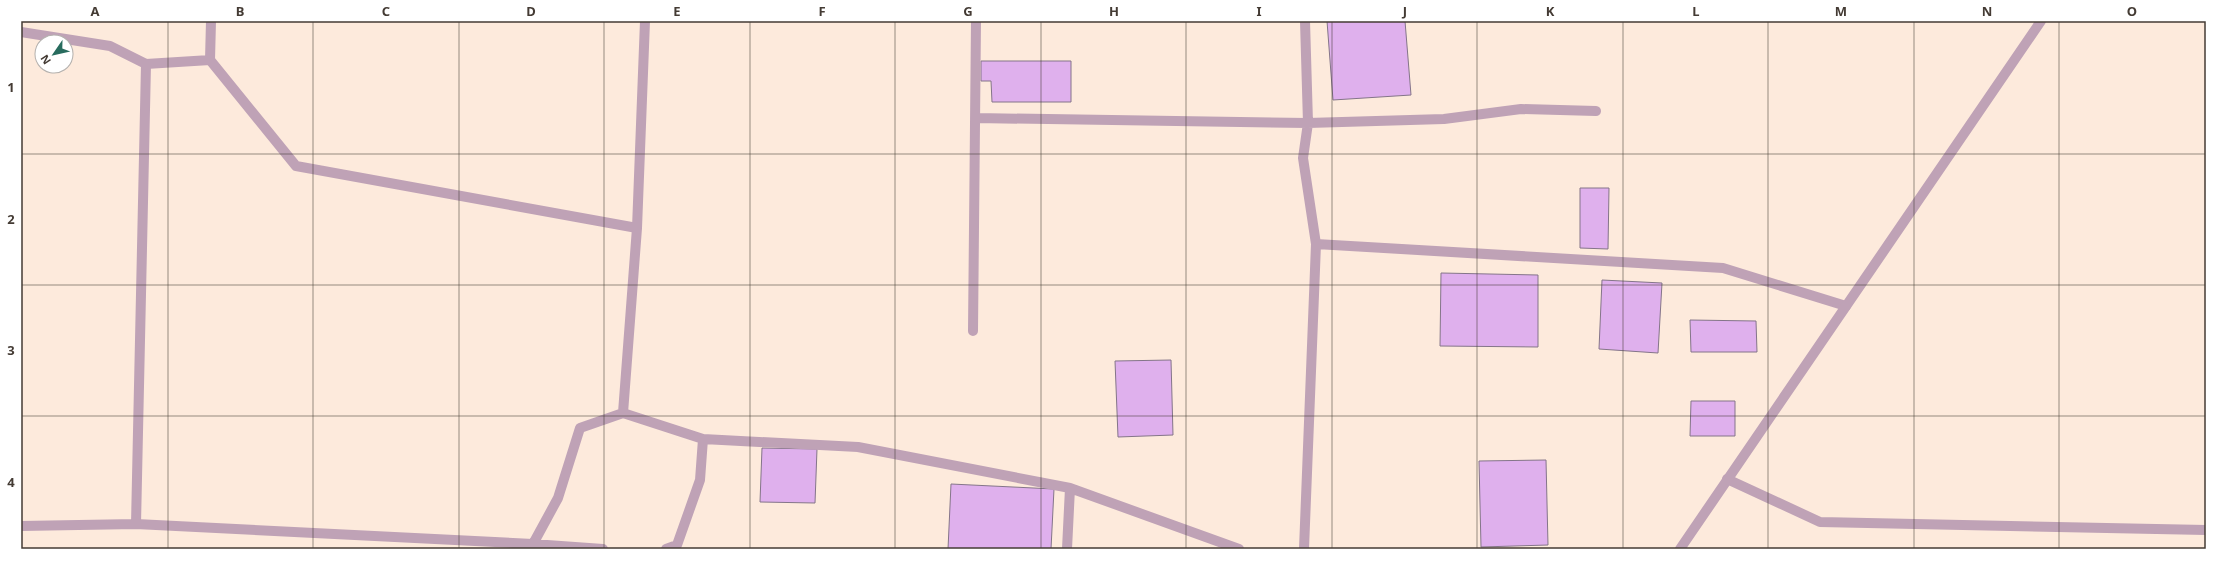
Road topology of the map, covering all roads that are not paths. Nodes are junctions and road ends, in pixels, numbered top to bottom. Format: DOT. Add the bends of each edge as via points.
graph roads {
  1 [pos="211,21"];
  2 [pos="645,21"];
  3 [pos="976,21"];
  4 [pos="1306,21"];
  5 [pos="2041,21"];
  6 [pos="21,32"];
  7 [pos="210,60"];
  8 [pos="146,64"];
  9 [pos="1596,111"];
  10 [pos="976,118"];
  11 [pos="1308,123"];
  12 [pos="637,228"];
  13 [pos="1316,244"];
  14 [pos="1846,306"];
  15 [pos="973,331"];
  16 [pos="623,413"];
  17 [pos="703,439"];
  18 [pos="1728,479"];
  19 [pos="1070,488"];
  20 [pos="136,524"];
  21 [pos="21,526"];
  22 [pos="2206,530"];
  23 [pos="533,546"];
  24 [pos="603,549"];
  25 [pos="666,549"];
  26 [pos="1067,549"];
  27 [pos="1239,549"];
  28 [pos="1304,549"];
  29 [pos="1680,549"];
  1 -- 7 [label="street"];
  2 -- 12 [label="street"];
  3 -- 10 [label="street"];
  4 -- 11 [label="street"];
  5 -- 14 [label="street"];
  6 -- 8 [label="street" via="110,46"];
  7 -- 8 [label="street"];
  7 -- 12 [label="street" via="296,166"];
  8 -- 20 [label="street"];
  9 -- 11 [label="street" via="1521,109 1444,119"];
  10 -- 11 [label="street"];
  10 -- 15 [label="street"];
  11 -- 13 [label="street" via="1303,158"];
  12 -- 16 [label="street"];
  13 -- 14 [label="street" via="1723,268"];
  13 -- 28 [label="street"];
  14 -- 18 [label="street"];
  16 -- 17 [label="street"];
  16 -- 23 [label="street" via="580,428 558,498"];
  17 -- 19 [label="street" via="858,447"];
  17 -- 25 [label="street" via="700,480 677,545"];
  18 -- 22 [label="street" via="1820,522"];
  18 -- 29 [label="street"];
  19 -- 26 [label="street"];
  19 -- 27 [label="street"];
  20 -- 21 [label="street"];
  20 -- 23 [label="street"];
  23 -- 24 [label="street"];
}
